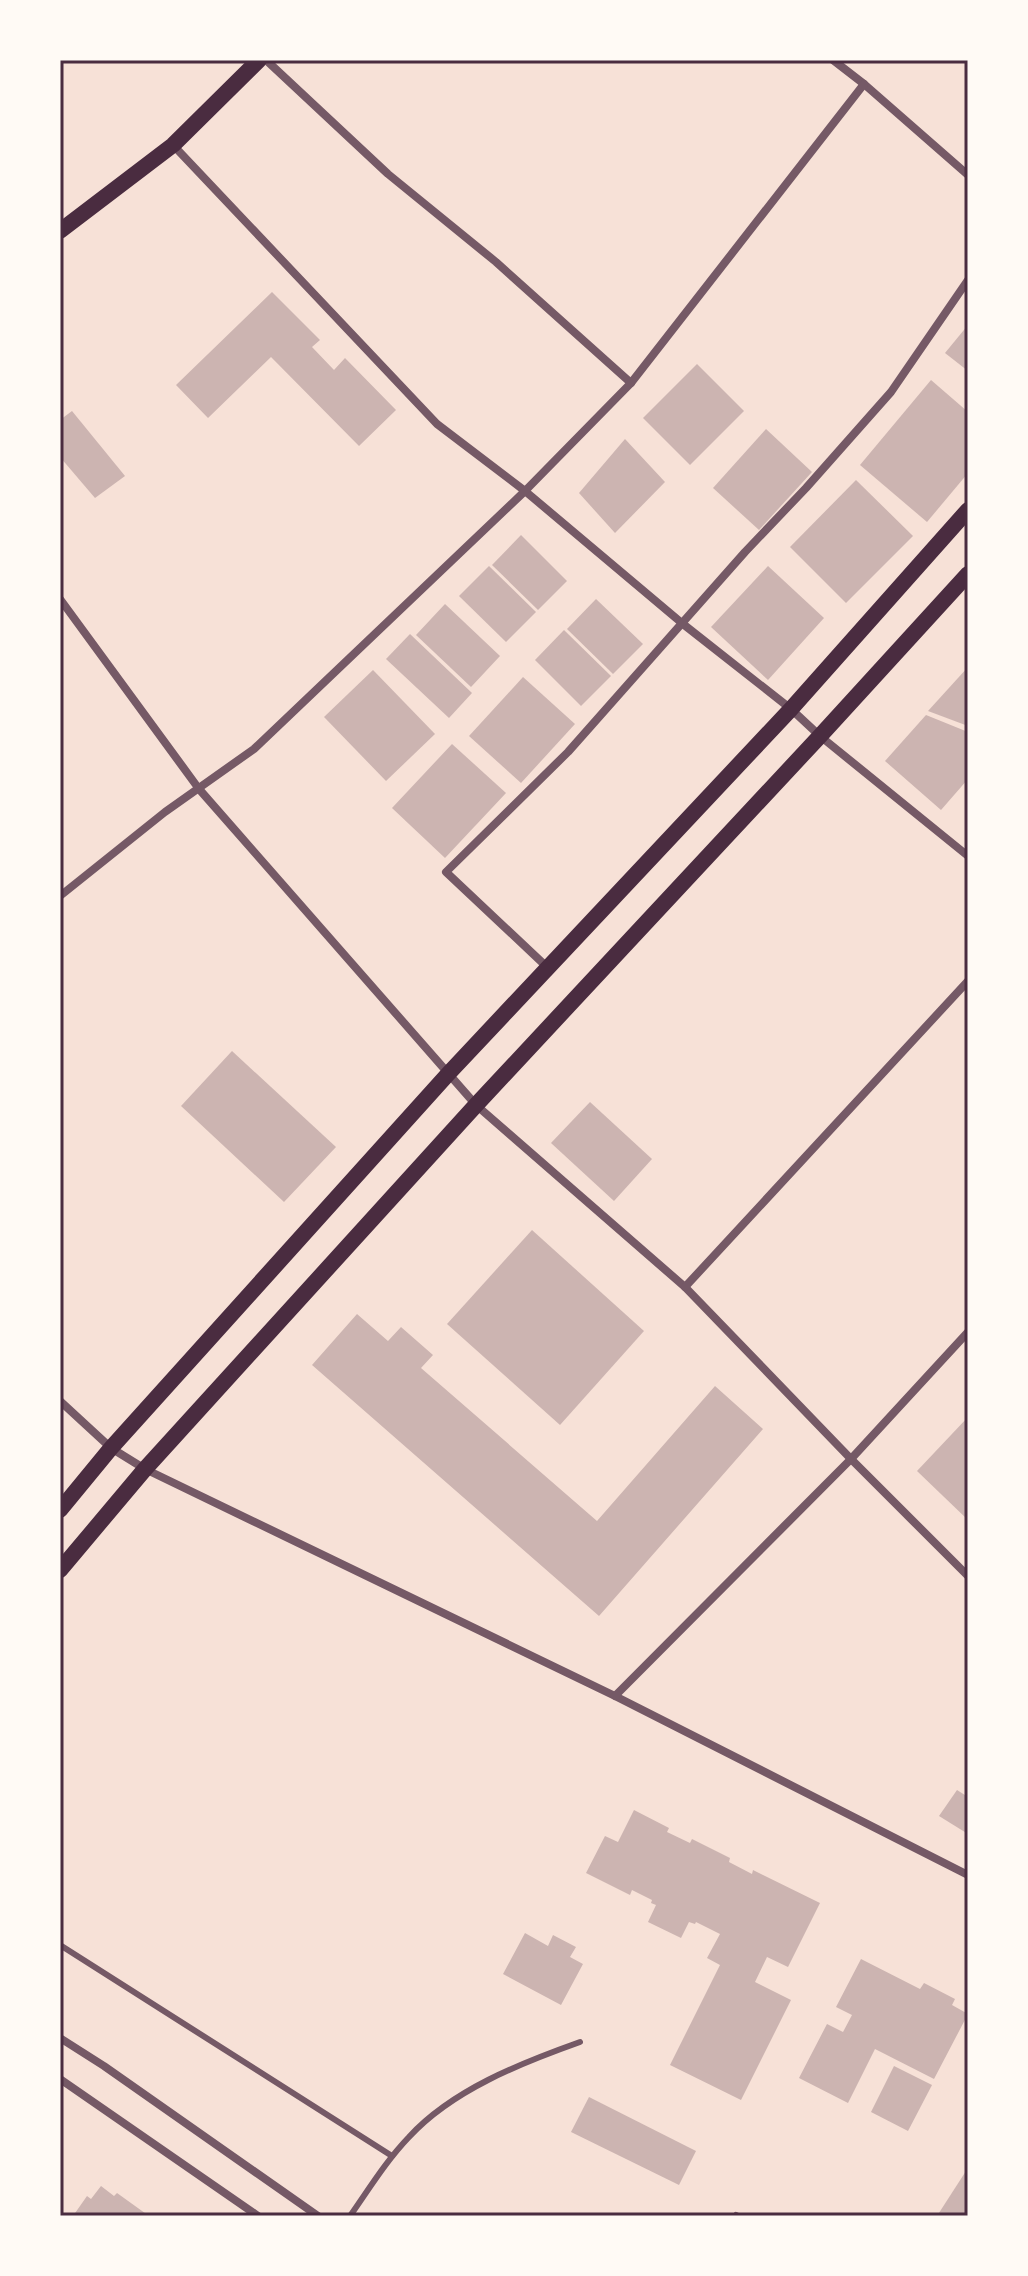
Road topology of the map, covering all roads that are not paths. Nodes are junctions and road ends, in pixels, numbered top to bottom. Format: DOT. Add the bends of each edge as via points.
graph roads {
  1 [pos="259,60"];
  2 [pos="266,60"];
  3 [pos="833,60"];
  4 [pos="864,84"];
  5 [pos="173,145"];
  6 [pos="968,175"];
  7 [pos="60,231"];
  8 [pos="968,280"];
  9 [pos="631,383"];
  10 [pos="525,491"];
  11 [pos="968,510"];
  12 [pos="968,574"];
  13 [pos="60,599"];
  14 [pos="683,624"];
  15 [pos="791,709"];
  16 [pos="820,736"];
  17 [pos="199,789"];
  18 [pos="968,856"];
  19 [pos="60,896"];
  20 [pos="549,968"];
  21 [pos="968,981"];
  22 [pos="448,1074"];
  23 [pos="476,1105"];
  24 [pos="685,1287"];
  25 [pos="968,1332"];
  26 [pos="60,1401"];
  27 [pos="111,1448"];
  28 [pos="851,1459"];
  29 [pos="145,1469"];
  30 [pos="60,1510"];
  31 [pos="60,1570"];
  32 [pos="968,1576"];
  33 [pos="615,1696"];
  34 [pos="968,1875"];
  35 [pos="60,1945"];
  36 [pos="60,2038"];
  37 [pos="580,2042"];
  38 [pos="60,2079"];
  39 [pos="392,2156"];
  40 [pos="258,2216"];
  41 [pos="318,2216"];
  42 [pos="350,2216"];
  1 -- 5 [label="main road"];
  2 -- 9 [label="street" via="388,174"];
  3 -- 4 [label="street"];
  4 -- 6 [label="street"];
  4 -- 9 [label="street"];
  5 -- 7 [label="main road"];
  5 -- 10 [label="street" via="437,424"];
  8 -- 14 [label="street" via="891,392"];
  9 -- 10 [label="street"];
  10 -- 14 [label="street"];
  10 -- 17 [label="street" via="254,749"];
  11 -- 15 [label="main road"];
  12 -- 16 [label="main road"];
  13 -- 17 [label="street"];
  14 -- 15 [label="street"];
  14 -- 20 [label="street" via="568,752 446,872"];
  15 -- 16 [label="street"];
  15 -- 20 [label="main road"];
  16 -- 18 [label="street"];
  16 -- 23 [label="main road"];
  17 -- 19 [label="street"];
  17 -- 22 [label="street"];
  20 -- 22 [label="main road"];
  21 -- 24 [label="street"];
  22 -- 23 [label="street"];
  22 -- 27 [label="main road"];
  23 -- 24 [label="street"];
  23 -- 29 [label="main road"];
  24 -- 28 [label="street"];
  25 -- 28 [label="street"];
  26 -- 27 [label="street"];
  27 -- 29 [label="street"];
  27 -- 30 [label="main road"];
  28 -- 32 [label="street"];
  28 -- 33 [label="street"];
  29 -- 31 [label="main road"];
  29 -- 33 [label="street"];
  33 -- 34 [label="street"];
  35 -- 39 [label="lane"];
  36 -- 41 [label="street"];
  37 -- 39 [label="lane" via="521,2064 461,2097 411,2134"];
  38 -- 40 [label="street"];
  39 -- 42 [label="lane"];
}
